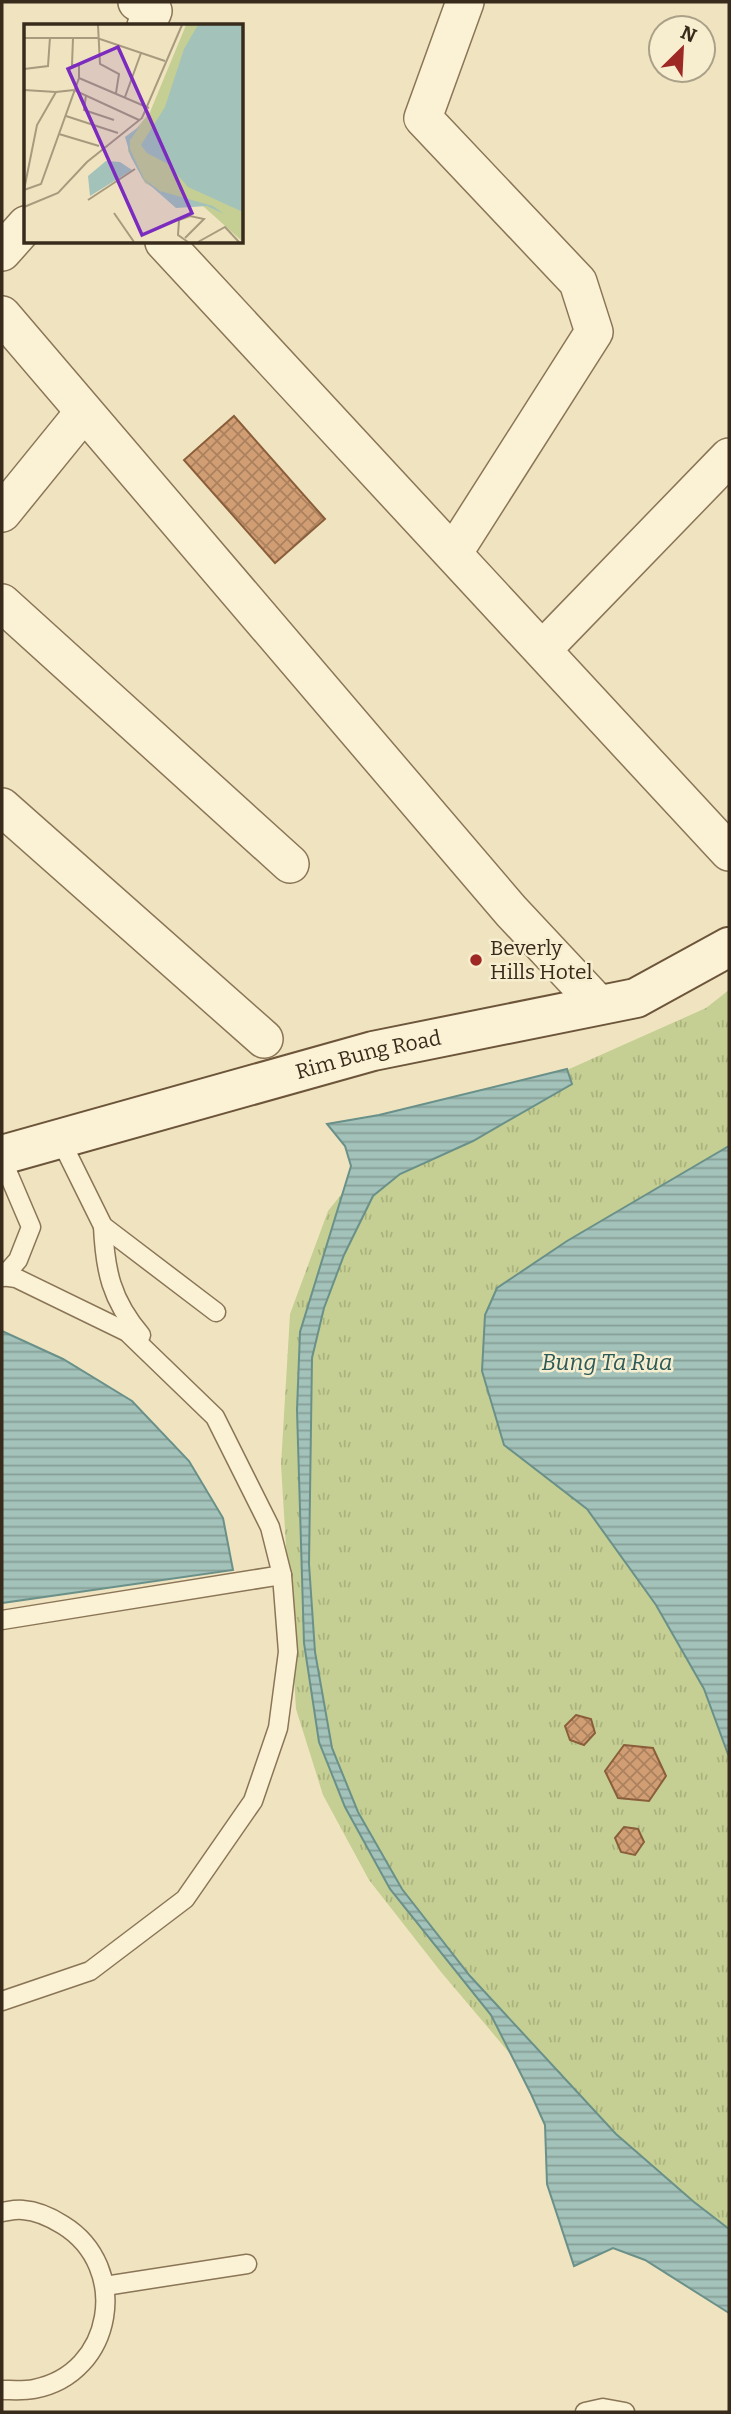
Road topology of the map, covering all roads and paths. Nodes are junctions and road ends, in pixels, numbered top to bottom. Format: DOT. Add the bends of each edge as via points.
graph roads {
  1 [pos="137,2"];
  2 [pos="465,2"];
  3 [pos="147,24"];
  4 [pos="24,227"];
  5 [pos="165,243"];
  6 [pos="2,252"];
  7 [pos="2,315"];
  8 [pos="84,412"];
  9 [pos="729,457"];
  10 [pos="2,513"];
  11 [pos="454,552"];
  12 [pos="2,603"];
  13 [pos="543,649"];
  14 [pos="2,807"];
  15 [pos="729,852"];
  16 [pos="290,864"];
  17 [pos="729,947"];
  18 [pos="599,1005"];
  19 [pos="264,1039"];
  20 [pos="60,1139"];
  21 [pos="2,1157"];
  22 [pos="103,1226"];
  23 [pos="2,1276"];
  24 [pos="216,1312"];
  25 [pos="190,1394"];
  26 [pos="282,1575"];
  27 [pos="2,1620"];
  28 [pos="2,2001"];
  29 [pos="2,2212"];
  30 [pos="247,2264"];
  31 [pos="105,2286"];
  32 [pos="2,2390"];
  33 [pos="584,2412"];
  34 [pos="625,2412"];
  1 -- 3 [label="street" via="153,11"];
  2 -- 11 [label="street" via="423,118 578,282 594,332"];
  4 -- 6 [label="street"];
  5 -- 11 [label="street"];
  7 -- 8 [label="street"];
  8 -- 10 [label="street"];
  8 -- 18 [label="street" via="511,911"];
  9 -- 13 [label="street"];
  11 -- 13 [label="street"];
  12 -- 16 [label="street"];
  13 -- 15 [label="street"];
  14 -- 19 [label="street"];
  17 -- 18 [label="main road, Rim Bung Road" via="636,998"];
  18 -- 20 [label="main road, Rim Bung Road" via="373,1051"];
  20 -- 21 [label="main road, Rim Bung Road"];
  20 -- 22 [label="lane"];
  21 -- 23 [label="lane" via="31,1227 18,1260"];
  22 -- 24 [label="lane"];
  22 -- 25 [label="lane" via="104,1261 114,1295 130,1322"];
  23 -- 25 [label="lane" via="16,1278 127,1332"];
  25 -- 26 [label="lane" via="215,1417 270,1527"];
  26 -- 27 [label="lane"];
  26 -- 28 [label="lane" via="287,1664 278,1728 253,1801 185,1899 90,1971"];
  29 -- 31 [label="lane" via="23,2210 51,2217 76,2232 94,2255"];
  30 -- 31 [label="lane"];
  31 -- 32 [label="lane" via="106,2309 99,2337 83,2361 61,2379 34,2389"];
  33 -- 34 [label="lane" via="603,2408"];
}
